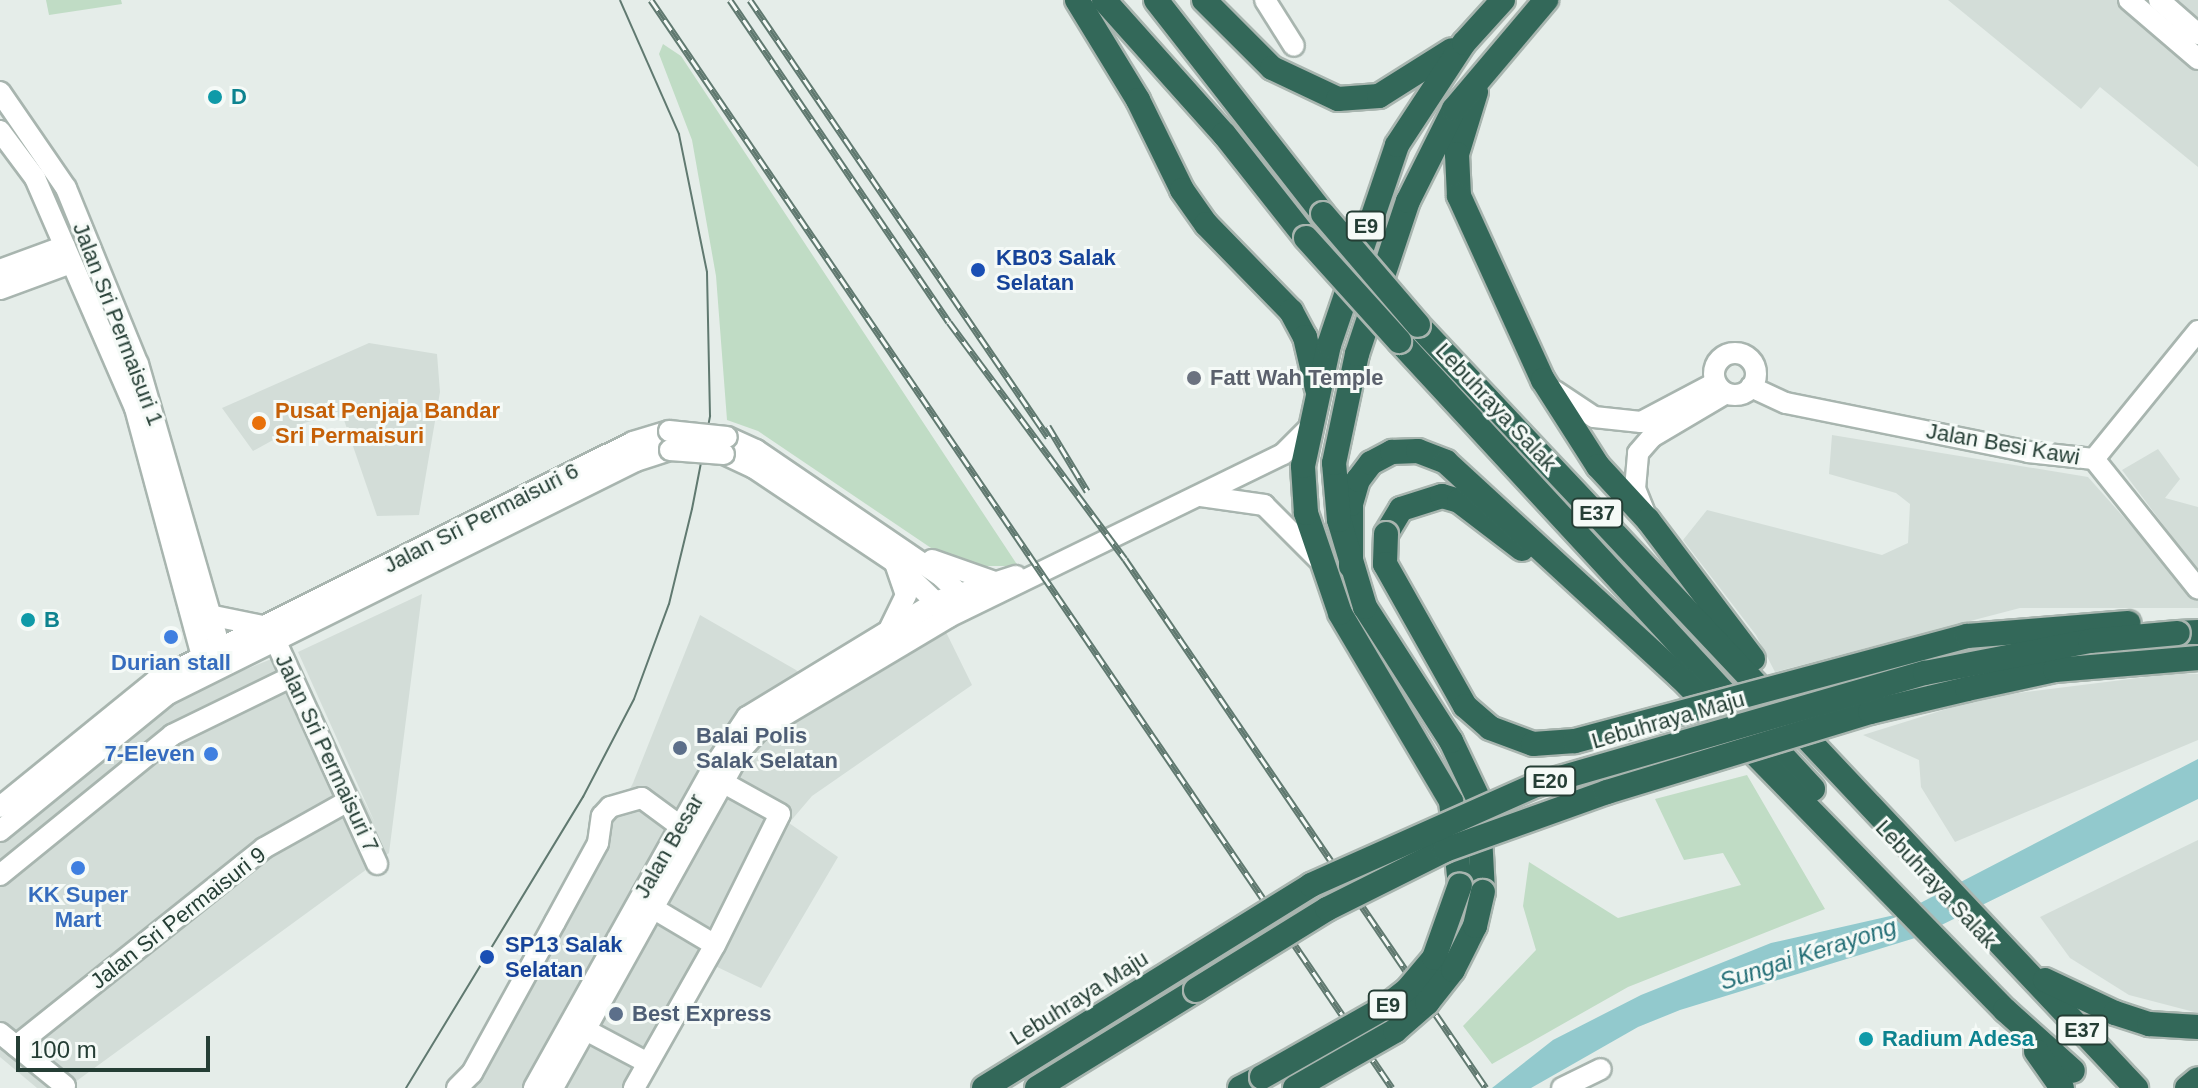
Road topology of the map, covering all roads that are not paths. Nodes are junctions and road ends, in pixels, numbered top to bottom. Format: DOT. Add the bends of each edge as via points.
graph roads {
  1 [pos="1077,0"];
  2 [pos="1104,0"];
  3 [pos="1156,0"];
  4 [pos="1204,0"];
  5 [pos="1265,0"];
  6 [pos="1503,0"];
  7 [pos="1546,0"];
  8 [pos="2129,0"];
  9 [pos="2167,2"];
  10 [pos="2198,34"];
  11 [pos="1464,43"];
  12 [pos="1294,46"];
  13 [pos="2198,59"];
  14 [pos="1483,71"];
  15 [pos="0,92"];
  16 [pos="8,116"];
  17 [pos="0,131"];
  18 [pos="55,221"];
  19 [pos="80,225"];
  20 [pos="72,253"];
  21 [pos="40,264"];
  22 [pos="0,270"];
  23 [pos="98,271"];
  24 [pos="0,289"];
  25 [pos="86,304"];
  26 [pos="2198,331"];
  27 [pos="1543,380"];
  28 [pos="1751,387"];
  29 [pos="1721,388"];
  30 [pos="1318,392"];
  31 [pos="1309,428"];
  32 [pos="2094,459"];
  33 [pos="1197,496"];
  34 [pos="1648,520"];
  35 [pos="897,555"];
  36 [pos="1318,559"];
  37 [pos="1351,566"];
  38 [pos="1028,575"];
  39 [pos="993,581"];
  40 [pos="1581,587"];
  41 [pos="2198,589"];
  42 [pos="965,598"];
  43 [pos="187,609"];
  44 [pos="943,609"];
  45 [pos="209,615"];
  46 [pos="885,633"];
  47 [pos="2188,633"];
  48 [pos="271,634"];
  49 [pos="2198,658"];
  50 [pos="214,662"];
  51 [pos="291,677"];
  52 [pos="156,680"];
  53 [pos="1724,692"];
  54 [pos="1776,702"];
  55 [pos="1763,761"];
  56 [pos="724,783"];
  57 [pos="348,801"];
  58 [pos="0,807"];
  59 [pos="680,826"];
  60 [pos="0,831"];
  61 [pos="377,864"];
  62 [pos="0,875"];
  63 [pos="651,907"];
  64 [pos="715,945"];
  65 [pos="2028,972"];
  66 [pos="2198,1027"];
  67 [pos="584,1029"];
  68 [pos="8,1039"];
  69 [pos="648,1063"];
  70 [pos="1601,1069"];
  71 [pos="2198,1079"];
  72 [pos="2075,1082"];
  73 [pos="65,1086"];
  74 [pos="457,1088"];
  75 [pos="534,1088"];
  76 [pos="553,1088"];
  77 [pos="634,1088"];
  78 [pos="984,1088"];
  79 [pos="1037,1088"];
  80 [pos="1240,1088"];
  81 [pos="1295,1088"];
  82 [pos="1562,1088"];
  83 [pos="2136,1088"];
  84 [pos="2187,1088"];
  1 -- 30 [label="highway" via="1138,100 1190,201 1291,311 1305,337"];
  2 -- 53 [label="highway, Lebuhraya Salak / E37, bridge" via="1224,134 1306,238"];
  3 -- 54 [label="highway, Lebuhraya Salak / E37, bridge" via="1323,214 1418,325"];
  4 -- 11 [label="highway" via="1272,68 1338,99 1379,96"];
  5 -- 12 [label="street"];
  6 -- 11 [label="highway, E9"];
  7 -- 14 [label="highway, E9"];
  8 -- 13 [label="street"];
  9 -- 10 [label="street"];
  11 -- 30 [label="highway, E9" via="1397,145 1376,194"];
  14 -- 27 [label="highway" via="1457,154 1459,196"];
  14 -- 37 [label="highway, E9" via="1454,109 1408,201 1341,411 1334,463 1339,520"];
  15 -- 16 [label="street, Jalan Sri Permaisuri 1"];
  16 -- 19 [label="street, Jalan Sri Permaisuri 1" via="54,166"];
  17 -- 18 [label="street, Jalan Sri Permaisuri 1" via="35,178"];
  18 -- 20 [label="street, Jalan Sri Permaisuri 1"];
  18 -- 21 [label="street"];
  19 -- 20 [label="street"];
  19 -- 23 [label="street, Jalan Sri Permaisuri 1"];
  20 -- 21 [label="street"];
  20 -- 23 [label="street"];
  20 -- 25 [label="street, Jalan Sri Permaisuri 1"];
  21 -- 22 [label="street"];
  21 -- 24 [label="street"];
  21 -- 25 [label="street"];
  23 -- 45 [label="street, Jalan Sri Permaisuri 1" via="138,364"];
  25 -- 43 [label="street, Jalan Sri Permaisuri 1" via="135,408"];
  26 -- 32 [label="street"];
  27 -- 29 [label="street" via="1574,407 1618,423 1641,422"];
  27 -- 34 [label="highway" via="1598,466"];
  28 -- 29 [label="street" via="1739,394"];
  28 -- 29 [label="street" via="1755,369 1738,353 1716,364"];
  28 -- 32 [label="street, Jalan Besi Kawi" via="1786,403 2028,452"];
  29 -- 34 [label="street" via="1638,453 1635,489"];
  30 -- 31 [label="highway, E9"];
  31 -- 33 [label="street, Jalan Besar" via="1283,454"];
  31 -- 36 [label="highway, E9" via="1303,466 1306,513"];
  32 -- 41 [label="street, Jalan Besi Kawi"];
  33 -- 36 [label="street" via="1264,505"];
  33 -- 38 [label="street, Jalan Besar"];
  34 -- 54 [label="highway" via="1748,650"];
  35 -- 39 [label="street"];
  35 -- 42 [label="street, Jalan Sri Permaisuri 6"];
  35 -- 44 [label="street, Jalan Sri Permaisuri 6"];
  35 -- 46 [label="street" via="906,595 898,619"];
  35 -- 48 [label="street, Jalan Sri Permaisuri 6, bridge" via="726,446 670,441"];
  36 -- 80 [label="highway, E9, bridge" via="1366,660 1451,801 1460,885 1434,958 1408,989 1384,1008"];
  37 -- 40 [label="highway" via="1351,504 1358,480 1371,463 1392,452 1418,451 1446,462 1469,480"];
  37 -- 81 [label="highway, E9, bridge" via="1385,644 1451,741 1478,798 1483,892 1475,926 1453,970 1427,1003 1395,1031"];
  38 -- 39 [label="street, Jalan Besar"];
  38 -- 42 [label="street, Jalan Besar"];
  39 -- 42 [label="street, Jalan Besar"];
  40 -- 47 [label="highway, bridge" via="1459,501 1442,496 1401,509 1386,534 1385,564 1465,706 1490,728 1533,744 1575,741 1967,636 2076,623 2132,623"];
  40 -- 55 [label="highway"];
  42 -- 44 [label="street, Jalan Besar"];
  43 -- 50 [label="street, Jalan Sri Permaisuri 1"];
  43 -- 52 [label="street" via="182,648"];
  44 -- 46 [label="street, Jalan Besar"];
  44 -- 56 [label="street, Jalan Besar" via="758,731"];
  45 -- 48 [label="street"];
  45 -- 50 [label="street, Jalan Sri Permaisuri 1"];
  46 -- 59 [label="street, Jalan Besar" via="747,717"];
  47 -- 78 [label="highway, Lebuhraya Maju / E20, bridge" via="2090,641 1938,670 1536,785 1311,885"];
  48 -- 50 [label="street, Jalan Sri Permaisuri 6"];
  48 -- 51 [label="street, Jalan Sri Permaisuri 7"];
  49 -- 79 [label="highway, E20, bridge" via="2055,670 1870,712 1526,819 1445,850 1327,909"];
  50 -- 52 [label="street, Jalan Sri Permaisuri 6"];
  50 -- 60 [label="street, Jalan Sri Permaisuri 6"];
  51 -- 57 [label="street, Jalan Sri Permaisuri 7"];
  51 -- 62 [label="street" via="172,735"];
  52 -- 58 [label="street, Jalan Sri Permaisuri 6"];
  53 -- 55 [label="highway"];
  53 -- 72 [label="highway, Lebuhraya Salak / E37" via="1983,973"];
  54 -- 65 [label="highway, Lebuhraya Salak / E37"];
  55 -- 72 [label="highway"];
  56 -- 63 [label="street, Jalan Besar"];
  56 -- 64 [label="street" via="780,814"];
  57 -- 61 [label="street, Jalan Sri Permaisuri 7"];
  57 -- 68 [label="street, Jalan Sri Permaisuri 9" via="264,848"];
  59 -- 74 [label="street" via="642,798 619,800 602,816 598,843 472,1073"];
  59 -- 75 [label="street, Jalan Besar"];
  63 -- 64 [label="street"];
  63 -- 67 [label="street, Jalan Besar"];
  64 -- 69 [label="street"];
  65 -- 66 [label="highway" via="2115,1013 2149,1024"];
  65 -- 83 [label="highway, Lebuhraya Salak / E37"];
  67 -- 69 [label="street"];
  67 -- 76 [label="street, Jalan Besar"];
  68 -- 73 [label="street"];
  69 -- 77 [label="street"];
  70 -- 82 [label="street"];
  71 -- 84 [label="highway"];
}
